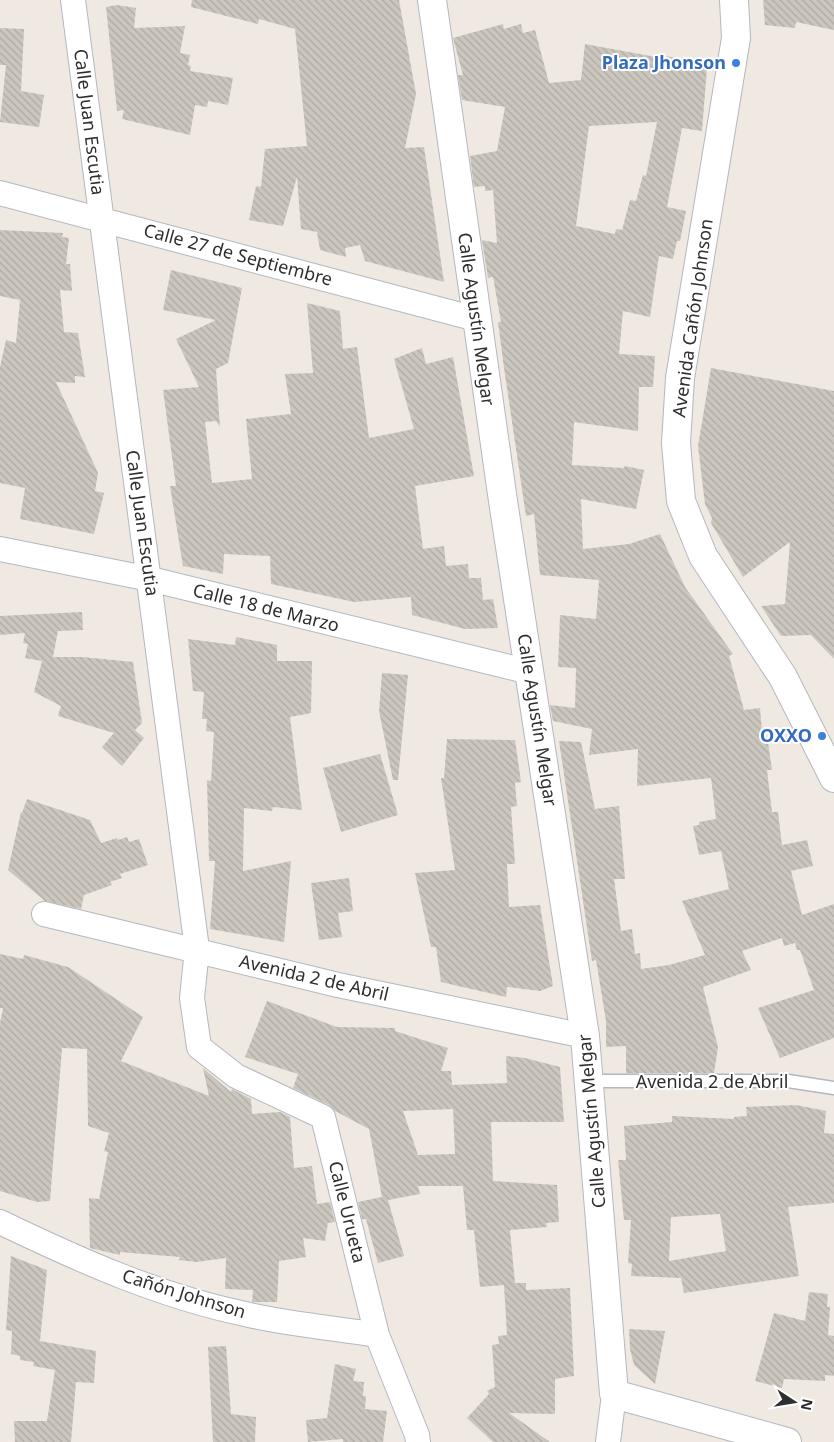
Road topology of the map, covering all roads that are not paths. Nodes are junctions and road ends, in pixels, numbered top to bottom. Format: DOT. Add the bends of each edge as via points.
graph roads {
  1 [pos="73,0"];
  2 [pos="432,0"];
  3 [pos="734,0"];
  4 [pos="0,193"];
  5 [pos="101,219"];
  6 [pos="476,320"];
  7 [pos="0,549"];
  8 [pos="150,579"];
  9 [pos="530,672"];
  10 [pos="831,766"];
  11 [pos="44,914"];
  12 [pos="197,949"];
  13 [pos="586,1036"];
  14 [pos="199,1047"];
  15 [pos="589,1082"];
  16 [pos="834,1088"];
  17 [pos="0,1222"];
  18 [pos="377,1335"];
  19 [pos="614,1394"];
  20 [pos="421,1440"];
  21 [pos="608,1442"];
  22 [pos="787,1442"];
  1 -- 5 [label="street, Calle Juan Escutia"];
  2 -- 6 [label="street, Calle Agustín Melgar"];
  3 -- 10 [label="street, Avenida Cañón Johnson" via="736,38 680,378 676,443 681,501 703,556 783,677"];
  4 -- 5 [label="street, Calle 27 de Septiembre"];
  5 -- 6 [label="street, Calle 27 de Septiembre"];
  5 -- 8 [label="street, Calle Juan Escutia"];
  6 -- 9 [label="street, Calle Agustín Melgar"];
  7 -- 8 [label="street, Calle 18 de Marzo"];
  8 -- 9 [label="street, Calle 18 de Marzo"];
  8 -- 12 [label="street, Calle Juan Escutia"];
  9 -- 13 [label="street, Calle Agustín Melgar"];
  11 -- 12 [label="street, Avenida 2 de Abril"];
  12 -- 13 [label="street, Avenida 2 de Abril" via="338,985"];
  12 -- 14 [label="street, Calle Juan Escutia" via="192,998"];
  13 -- 15 [label="street, Calle Agustín Melgar"];
  14 -- 18 [label="street, Calle Urueta" via="236,1076 323,1117"];
  15 -- 16 [label="lane, Avenida 2 de Abril" via="788,1081"];
  15 -- 19 [label="street, Calle Agustín Melgar"];
  17 -- 18 [label="street, Cañón Johnson" via="83,1262 166,1292 245,1314"];
  18 -- 20 [label="street, Calle Urueta"];
  19 -- 21 [label="street, Calle Agustín Melgar"];
  19 -- 22 [label="street"];
}
